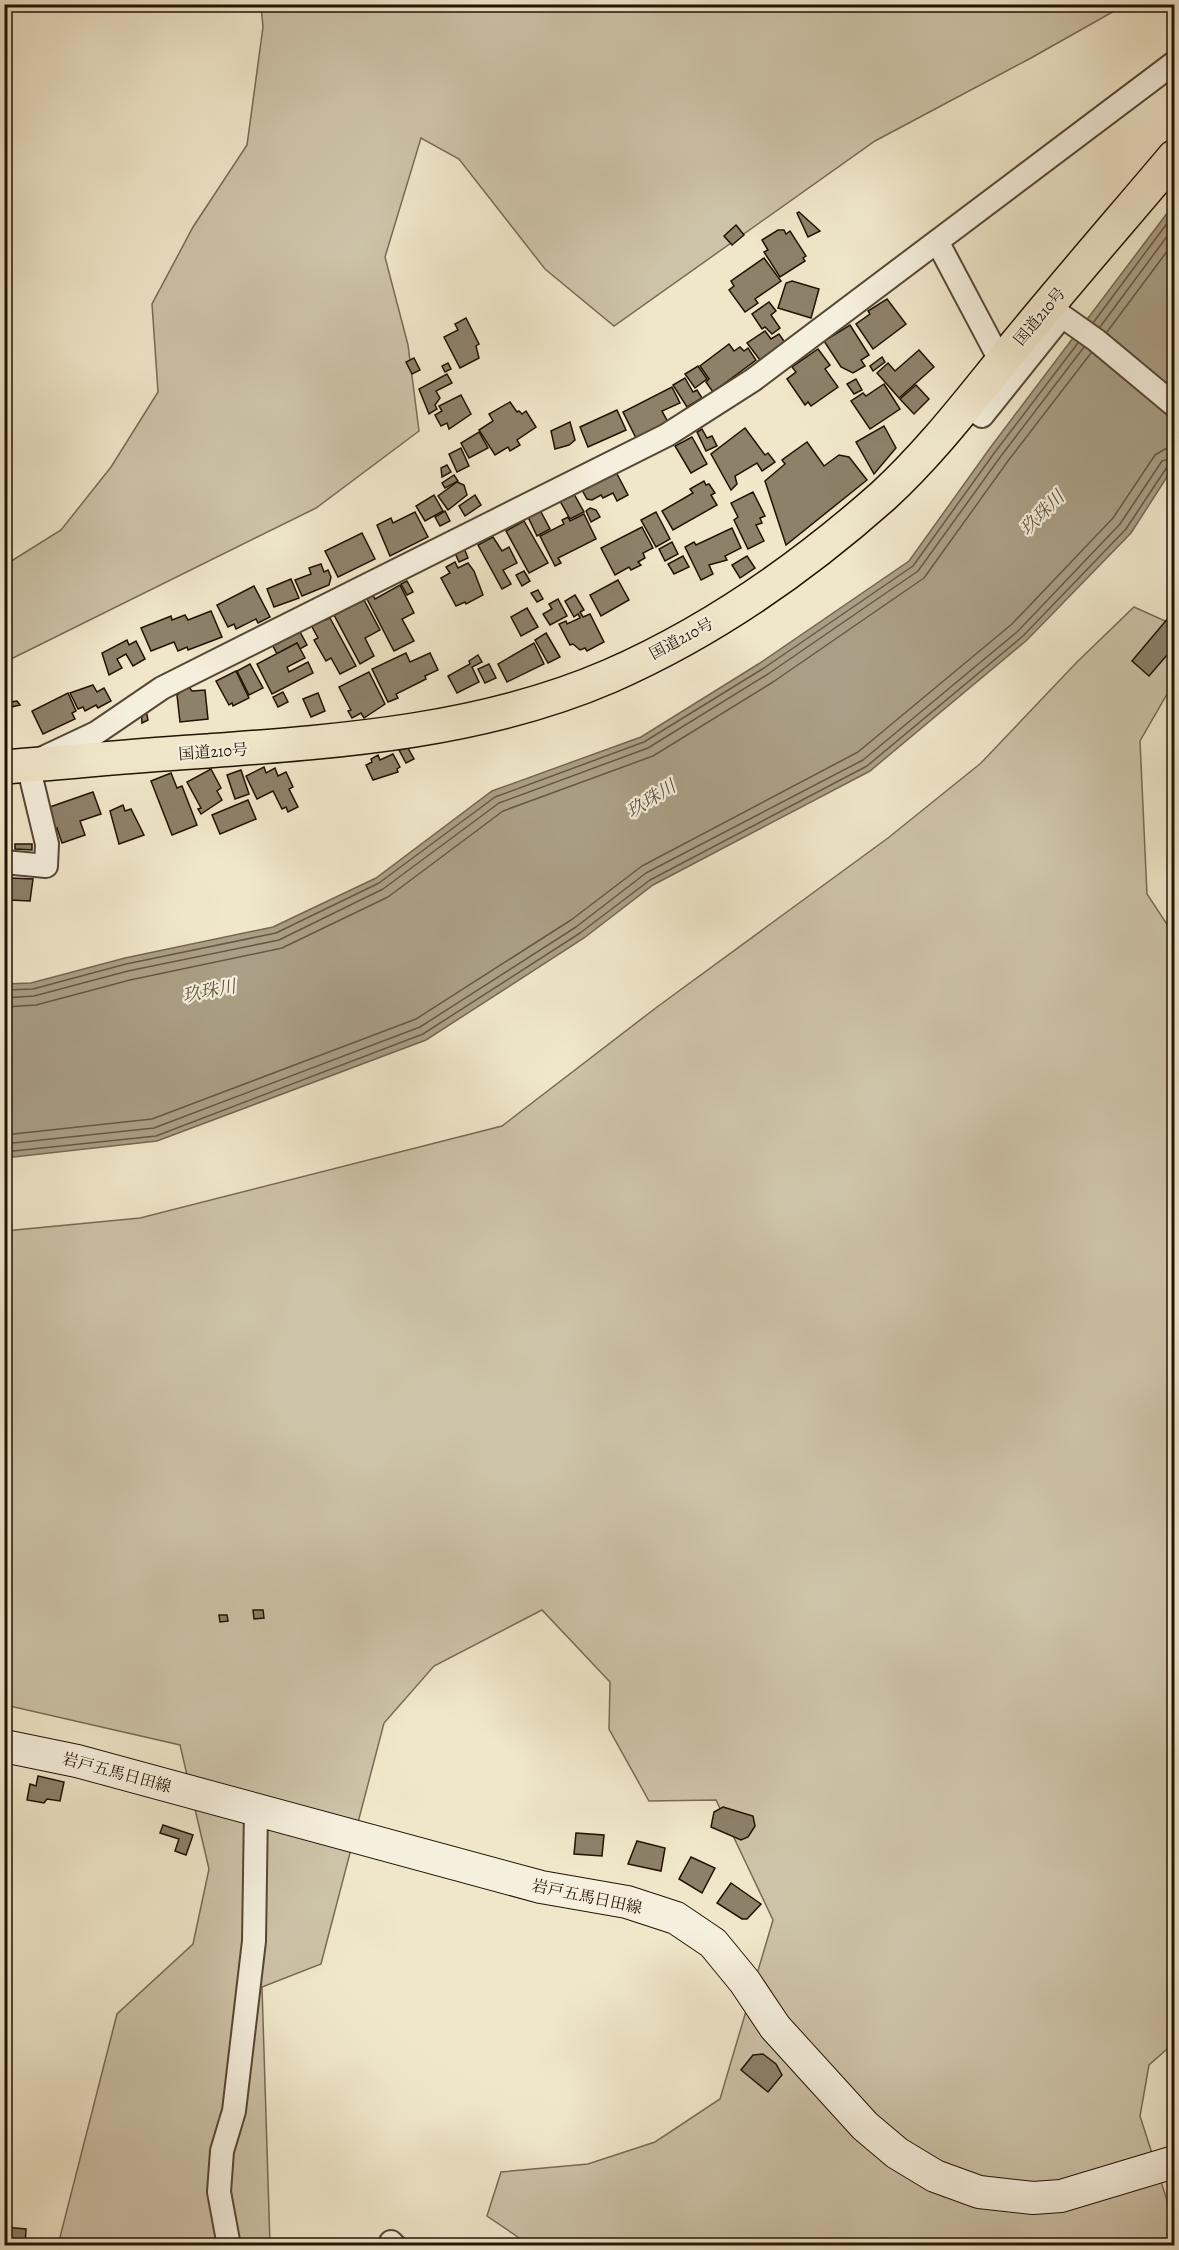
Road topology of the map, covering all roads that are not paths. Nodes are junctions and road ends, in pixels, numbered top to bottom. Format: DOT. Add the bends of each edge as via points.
graph roads {
  1 [pos="1174,63"];
  2 [pos="1174,157"];
  3 [pos="938,243"];
  4 [pos="1001,362"];
  5 [pos="966,405"];
  6 [pos="1174,405"];
  7 [pos="16,766"];
  8 [pos="4,862"];
  9 [pos="4,1746"];
  10 [pos="256,1809"];
  11 [pos="1174,2162"];
  12 [pos="229,2246"];
  1 -- 3 [label="street"];
  2 -- 4 [label="highway, 国道210号"];
  3 -- 4 [label="street"];
  3 -- 7 [label="street" via="753,380 667,435 162,688 96,733"];
  4 -- 5 [label="highway, 国道210号"];
  5 -- 6 [label="street" via="982,416 1062,316"];
  5 -- 7 [label="highway, 国道210号" via="885,494 793,570 701,629 609,676 494,713 397,733 297,745"];
  7 -- 8 [label="street" via="46,855"];
  9 -- 10 [label="main road, 岩戸五馬日田線" via="77,1761"];
  10 -- 11 [label="main road, 岩戸五馬日田線" via="541,1887 627,1902 676,1918 713,1943 775,2027 866,2126 897,2154 935,2176 979,2192 1052,2197"];
  10 -- 12 [label="street" via="254,1941 234,2111 222,2151 219,2192"];
}
